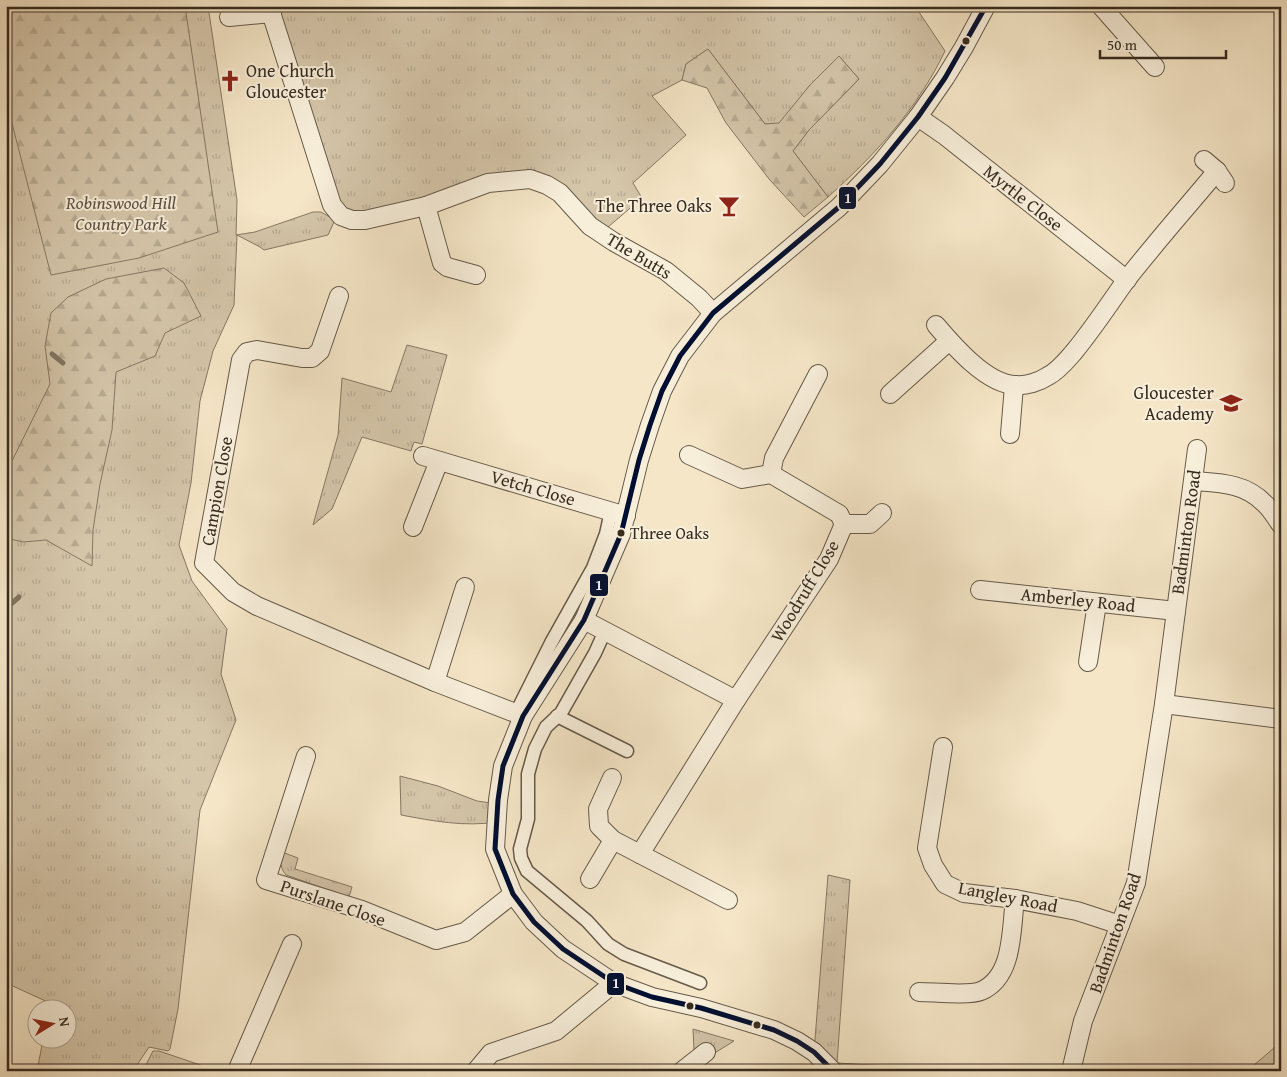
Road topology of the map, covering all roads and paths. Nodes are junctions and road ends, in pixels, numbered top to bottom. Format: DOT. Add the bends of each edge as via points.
graph roads {
  1 [pos="986,6"];
  2 [pos="1101,6"];
  3 [pos="270,10"];
  4 [pos="229,17"];
  5 [pos="1155,67"];
  6 [pos="918,117"];
  7 [pos="1215,171"];
  8 [pos="426,206"];
  9 [pos="476,275"];
  10 [pos="1127,280"];
  11 [pos="340,296"];
  12 [pos="713,313"];
  13 [pos="936,325"];
  14 [pos="949,341"];
  15 [pos="818,374"];
  16 [pos="1014,386"];
  17 [pos="890,394"];
  18 [pos="1010,434"];
  19 [pos="1197,449"];
  20 [pos="689,454"];
  21 [pos="771,474"];
  22 [pos="1194,481"];
  23 [pos="882,513"];
  24 [pos="619,514"];
  25 [pos="844,524"];
  26 [pos="1281,525"];
  27 [pos="414,527"];
  28 [pos="465,587"];
  29 [pos="980,590"];
  30 [pos="1097,603"];
  31 [pos="1176,610"];
  32 [pos="584,620"];
  33 [pos="605,631"];
  34 [pos="1088,662"];
  35 [pos="435,682"];
  36 [pos="736,700"];
  37 [pos="1164,704"];
  38 [pos="519,714"];
  39 [pos="557,716"];
  40 [pos="1281,719"];
  41 [pos="943,747"];
  42 [pos="627,751"];
  43 [pos="306,756"];
  44 [pos="612,778"];
  45 [pos="613,840"];
  46 [pos="640,854"];
  47 [pos="590,879"];
  48 [pos="513,894"];
  49 [pos="1015,899"];
  50 [pos="728,900"];
  51 [pos="1120,926"];
  52 [pos="292,944"];
  53 [pos="614,983"];
  54 [pos="700,983"];
  55 [pos="919,992"];
  56 [pos="706,1052"];
  57 [pos="237,1071"];
  58 [pos="476,1071"];
  59 [pos="682,1071"];
  60 [pos="833,1071"];
  61 [pos="1071,1071"];
  1 -- 6 [label="street" via="960,55"];
  2 -- 5 [label="street"];
  3 -- 4 [label="street"];
  3 -- 8 [label="street, The Butts" via="332,205 342,216 352,220"];
  6 -- 10 [label="street, Myrtle Close"];
  6 -- 12 [label="street" via="839,207"];
  7 -- 10 [label="street"];
  8 -- 9 [label="street" via="442,263"];
  8 -- 12 [label="street, The Butts" via="488,183 530,180 547,185 560,193 590,226 666,271"];
  10 -- 16 [label="street" via="1089,334 1064,362 1049,376"];
  11 -- 35 [label="street, Campion Close" via="320,351 312,358 256,350 247,352 241,360 204,563 233,592 257,606"];
  12 -- 24 [label="street" via="680,356 662,390"];
  13 -- 14 [label="street"];
  14 -- 16 [label="street" via="973,364 998,381"];
  14 -- 17 [label="street"];
  15 -- 21 [label="street" via="774,458"];
  16 -- 18 [label="street"];
  19 -- 22 [label="street, Badminton Road"];
  20 -- 21 [label="street" via="742,479"];
  21 -- 25 [label="street, Woodruff Close" via="839,514"];
  22 -- 26 [label="street" via="1229,484 1251,492 1266,504"];
  22 -- 31 [label="street, Badminton Road"];
  23 -- 25 [label="street" via="870,524"];
  24 -- 27 [label="street, Vetch Close" via="431,458"];
  24 -- 32 [label="street" via="621,534"];
  24 -- 38 [label="street" via="551,643"];
  25 -- 36 [label="street, Woodruff Close" via="828,560"];
  28 -- 35 [label="street"];
  29 -- 30 [label="street, Amberley Road"];
  30 -- 31 [label="street, Amberley Road"];
  30 -- 34 [label="street"];
  31 -- 37 [label="street, Badminton Road"];
  32 -- 33 [label="street"];
  32 -- 38 [label="street"];
  33 -- 36 [label="street"];
  33 -- 39 [label="street"];
  35 -- 38 [label="street, Campion Close"];
  36 -- 46 [label="street, Woodruff Close"];
  37 -- 40 [label="street"];
  37 -- 51 [label="street, Badminton Road" via="1136,883"];
  38 -- 48 [label="street" via="503,766 495,849"];
  39 -- 42 [label="street"];
  39 -- 54 [label="street" via="546,727 535,749 528,774 528,819 520,849 527,871 587,921 608,944 624,954"];
  41 -- 49 [label="street, Langley Road" via="927,848 933,865 945,884 964,893"];
  43 -- 48 [label="street, Purslane Close" via="266,880 362,910 436,940 465,932"];
  44 -- 45 [label="street" via="598,809 599,826"];
  45 -- 46 [label="street"];
  45 -- 47 [label="street"];
  46 -- 50 [label="street"];
  48 -- 53 [label="street" via="534,922 563,949"];
  49 -- 51 [label="street, Langley Road" via="1077,911"];
  49 -- 55 [label="street" via="1007,962 998,979 980,992"];
  51 -- 61 [label="street, Badminton Road" via="1083,1021"];
  52 -- 57 [label="street"];
  53 -- 58 [label="street" via="556,1031 491,1053"];
  53 -- 60 [label="street" via="652,998 701,1008 774,1030 814,1052"];
  56 -- 59 [label="street"];
}
